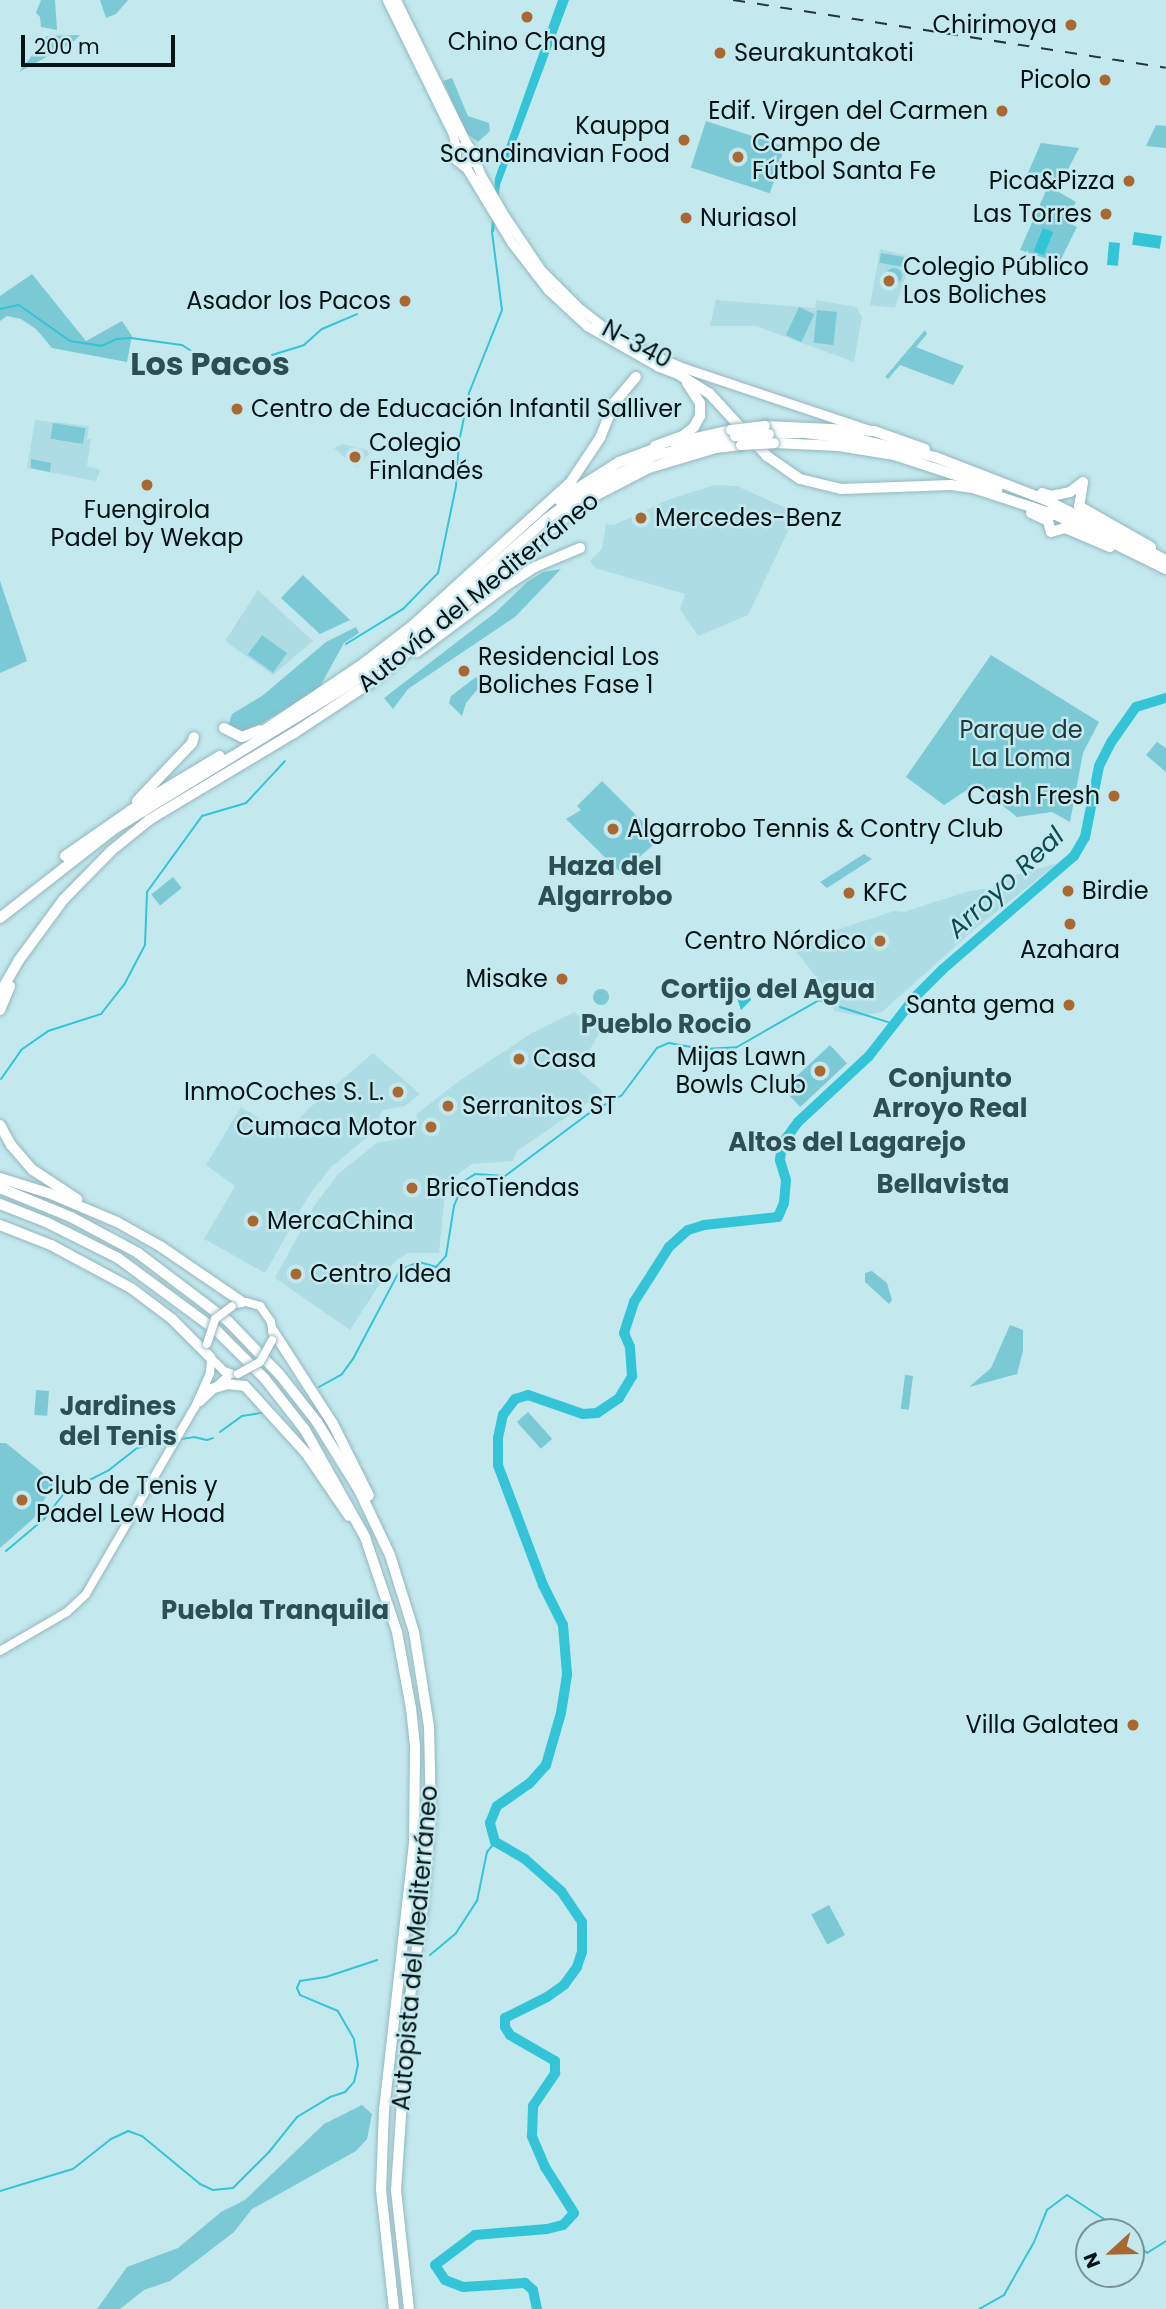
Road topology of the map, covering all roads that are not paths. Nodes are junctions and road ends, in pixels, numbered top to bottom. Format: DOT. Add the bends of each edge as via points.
graph roads {
  1 [pos="387,0"];
  2 [pos="396,0"];
  3 [pos="467,144"];
  4 [pos="456,149"];
  5 [pos="474,158"];
  6 [pos="463,164"];
  7 [pos="657,366"];
  8 [pos="636,377"];
  9 [pos="874,431"];
  10 [pos="770,434"];
  11 [pos="736,437"];
  12 [pos="636,455"];
  13 [pos="999,480"];
  14 [pos="1015,487"];
  15 [pos="973,488"];
  16 [pos="1056,515"];
  17 [pos="519,530"];
  18 [pos="580,548"];
  19 [pos="1166,564"];
  20 [pos="376,679"];
  21 [pos="279,720"];
  22 [pos="224,728"];
  23 [pos="194,737"];
  24 [pos="118,818"];
  25 [pos="0,909"];
  26 [pos="0,918"];
  27 [pos="28,948"];
  28 [pos="0,993"];
  29 [pos="0,1010"];
  30 [pos="0,1125"];
  31 [pos="0,1178"];
  32 [pos="0,1188"];
  33 [pos="0,1204"];
  34 [pos="117,1222"];
  35 [pos="0,1225"];
  36 [pos="237,1304"];
  37 [pos="272,1336"];
  38 [pos="211,1358"];
  39 [pos="234,1374"];
  40 [pos="244,1386"];
  41 [pos="211,1390"];
  42 [pos="195,1407"];
  43 [pos="371,1554"];
  44 [pos="390,1555"];
  45 [pos="0,1651"];
  46 [pos="394,2309"];
  47 [pos="409,2309"];
  1 -- 4 [label="main road, N-340" via="442,110"];
  2 -- 3 [label="main road, N-340"];
  3 -- 4 [label="main road"];
  3 -- 5 [label="main road, N-340" via="474,149"];
  4 -- 6 [label="main road, N-340" via="456,160"];
  5 -- 6 [label="main road"];
  5 -- 9 [label="main road, N-340" via="504,215 555,286 618,337 684,368"];
  6 -- 7 [label="main road, N-340" via="535,275 572,314 612,343"];
  7 -- 12 [label="highway" via="694,390 699,415 683,436"];
  7 -- 15 [label="highway" via="709,393 767,456 800,479 841,489"];
  8 -- 17 [label="highway" via="614,403 600,438 570,483"];
  9 -- 10 [label="highway"];
  9 -- 13 [label="highway" via="974,466"];
  10 -- 11 [label="highway, Autovía del Mediterráneo, bridge"];
  10 -- 11 [label="highway, bridge"];
  10 -- 13 [label="highway, Autovía del Mediterráneo" via="862,440 935,457"];
  10 -- 16 [label="highway, Autovía del Mediterráneo" via="894,455 985,484"];
  11 -- 12 [label="highway" via="689,438"];
  11 -- 20 [label="highway, Autovía del Mediterráneo" via="716,448 649,468 583,502"];
  11 -- 26 [label="highway, Autovía del Mediterráneo" via="653,456 577,496 416,634 352,682 114,829"];
  12 -- 17 [label="highway" via="590,479"];
  13 -- 14 [label="highway, Autovía del Mediterráneo"];
  14 -- 19 [label="highway, Autovía del Mediterráneo"];
  14 -- 19 [label="highway" via="1051,496 1070,492 1083,482 1077,500 1083,510 1142,540"];
  15 -- 16 [label="highway"];
  15 -- 19 [label="highway" via="1048,521 1051,532 1065,528"];
  16 -- 19 [label="highway, Autovía del Mediterráneo"];
  17 -- 21 [label="highway" via="411,627"];
  18 -- 20 [label="highway" via="507,584"];
  20 -- 27 [label="highway, Autovía del Mediterráneo" via="149,820 82,879"];
  21 -- 22 [label="highway" via="243,737"];
  21 -- 24 [label="highway"];
  23 -- 24 [label="highway"];
  24 -- 25 [label="highway"];
  27 -- 28 [label="highway, Autovía del Mediterráneo"];
  27 -- 29 [label="highway"];
  30 -- 34 [label="highway" via="33,1171"];
  31 -- 34 [label="highway"];
  32 -- 44 [label="highway, Autopista del Mediterráneo" via="116,1240 228,1321 280,1374 317,1422 359,1490"];
  33 -- 43 [label="highway, Autopista del Mediterráneo" via="118,1258 217,1331 265,1379 305,1430 348,1501"];
  34 -- 36 [label="highway" via="160,1246"];
  35 -- 38 [label="highway" via="51,1245 131,1288 172,1319"];
  36 -- 37 [label="main road" via="256,1304 266,1311"];
  36 -- 38 [label="main road, bridge" via="215,1319 207,1344"];
  37 -- 39 [label="main road, bridge" via="260,1362"];
  37 -- 44 [label="highway" via="334,1424 379,1518"];
  38 -- 39 [label="main road"];
  38 -- 42 [label="main road" via="210,1373"];
  39 -- 40 [label="highway"];
  39 -- 41 [label="main road"];
  40 -- 41 [label="highway" via="228,1384"];
  40 -- 43 [label="highway" via="306,1453"];
  41 -- 42 [label="main road"];
  42 -- 45 [label="main road" via="86,1594 67,1612"];
  43 -- 46 [label="highway, Autopista del Mediterráneo" via="397,1632 415,1747 414,1843 384,2109 381,2190"];
  44 -- 47 [label="highway, Autopista del Mediterráneo" via="414,1632 430,1739 431,1812 408,2010 396,2190"];
}
